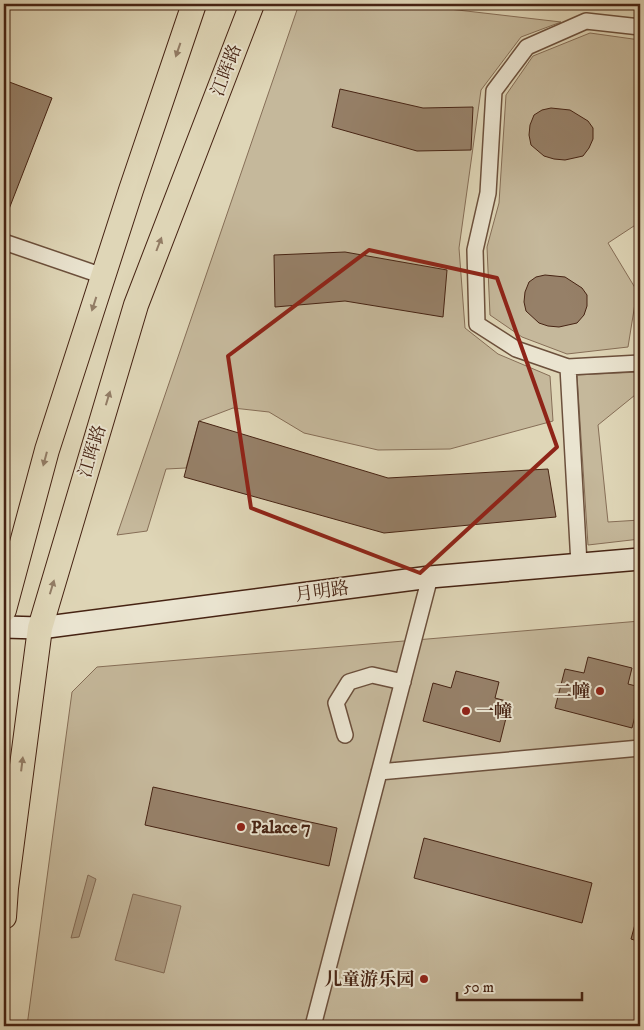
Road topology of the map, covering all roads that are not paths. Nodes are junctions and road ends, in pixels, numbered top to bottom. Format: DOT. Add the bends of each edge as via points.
graph roads {
  1 [pos="194,4"];
  2 [pos="252,4"];
  3 [pos="640,27"];
  4 [pos="4,242"];
  5 [pos="103,276"];
  6 [pos="640,363"];
  7 [pos="568,367"];
  8 [pos="640,559"];
  9 [pos="579,564"];
  10 [pos="430,577"];
  11 [pos="4,610"];
  12 [pos="4,627"];
  13 [pos="40,628"];
  14 [pos="403,682"];
  15 [pos="345,735"];
  16 [pos="640,748"];
  17 [pos="379,772"];
  18 [pos="4,917"];
  19 [pos="313,1026"];
  1 -- 5 [label="main road, one-way"];
  13 -- 2 [label="main road, 江晖路, one-way" via="136,304"];
  3 -- 7 [label="street" via="586,22 527,47 494,92 488,193 475,250 477,324 516,349"];
  4 -- 5 [label="street"];
  5 -- 11 [label="main road, one-way" via="47,450"];
  6 -- 7 [label="street"];
  7 -- 9 [label="street"];
  8 -- 9 [label="street, 月明路"];
  9 -- 10 [label="street, 月明路"];
  10 -- 13 [label="street, 月明路"];
  10 -- 14 [label="street"];
  12 -- 13 [label="street, 月明路"];
  18 -- 13 [label="main road, 江晖路, one-way"];
  14 -- 15 [label="street" via="372,675 350,682 336,703"];
  14 -- 17 [label="street"];
  16 -- 17 [label="street"];
  17 -- 19 [label="street"];
}
